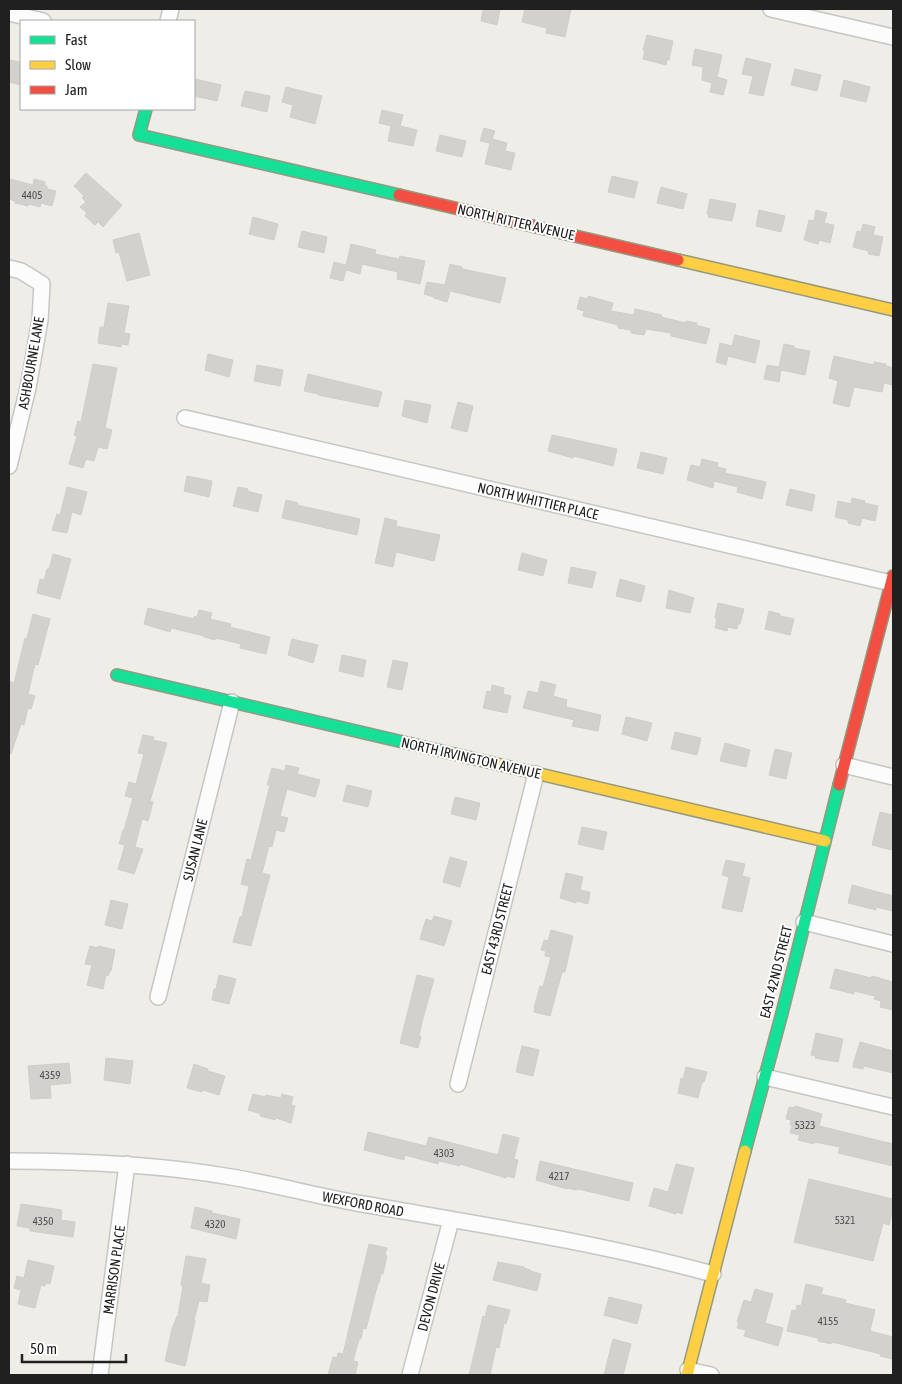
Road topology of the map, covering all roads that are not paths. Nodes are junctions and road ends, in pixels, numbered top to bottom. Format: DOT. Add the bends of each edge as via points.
graph roads {
  1 [pos="770,9"];
  2 [pos="9,13"];
  3 [pos="39,20"];
  4 [pos="893,37"];
  5 [pos="146,110"];
  6 [pos="15,269"];
  7 [pos="893,310"];
  8 [pos="185,418"];
  9 [pos="9,466"];
  10 [pos="892,580"];
  11 [pos="117,675"];
  12 [pos="232,702"];
  13 [pos="844,765"];
  14 [pos="536,774"];
  15 [pos="893,777"];
  16 [pos="825,841"];
  17 [pos="804,922"];
  18 [pos="893,944"];
  19 [pos="158,997"];
  20 [pos="765,1077"];
  21 [pos="458,1084"];
  22 [pos="893,1107"];
  23 [pos="9,1161"];
  24 [pos="127,1164"];
  25 [pos="451,1220"];
  26 [pos="713,1274"];
  27 [pos="687,1372"];
  28 [pos="100,1375"];
  29 [pos="410,1375"];
  30 [pos="711,1375"];
  1 -- 4 [label="street"];
  2 -- 3 [label="street"];
  5 -- 7 [label="street, NORTH RITTER AVENUE" via="139,134"];
  6 -- 9 [label="street, ASHBOURNE LANE" via="42,284 40,320 28,388"];
  8 -- 10 [label="street, NORTH WHITTIER PLACE"];
  10 -- 13 [label="street, EAST 42ND STREET"];
  11 -- 12 [label="street, NORTH IRVINGTON AVENUE"];
  12 -- 14 [label="street, NORTH IRVINGTON AVENUE"];
  12 -- 19 [label="street, SUSAN LANE"];
  13 -- 15 [label="street"];
  13 -- 16 [label="street, EAST 42ND STREET"];
  14 -- 16 [label="street, NORTH IRVINGTON AVENUE"];
  14 -- 21 [label="street, EAST 43RD STREET"];
  16 -- 17 [label="street, EAST 42ND STREET"];
  17 -- 18 [label="street"];
  17 -- 20 [label="street, EAST 42ND STREET"];
  20 -- 22 [label="street"];
  20 -- 26 [label="street, EAST 42ND STREET"];
  23 -- 24 [label="street, WEXFORD ROAD"];
  24 -- 25 [label="street, WEXFORD ROAD" via="234,1177"];
  24 -- 28 [label="street, MARRISON PLACE"];
  25 -- 26 [label="street, WEXFORD ROAD" via="614,1249"];
  25 -- 29 [label="street, DEVON DRIVE"];
  26 -- 27 [label="street, EAST 42ND STREET"];
  27 -- 30 [label="street"];
}
